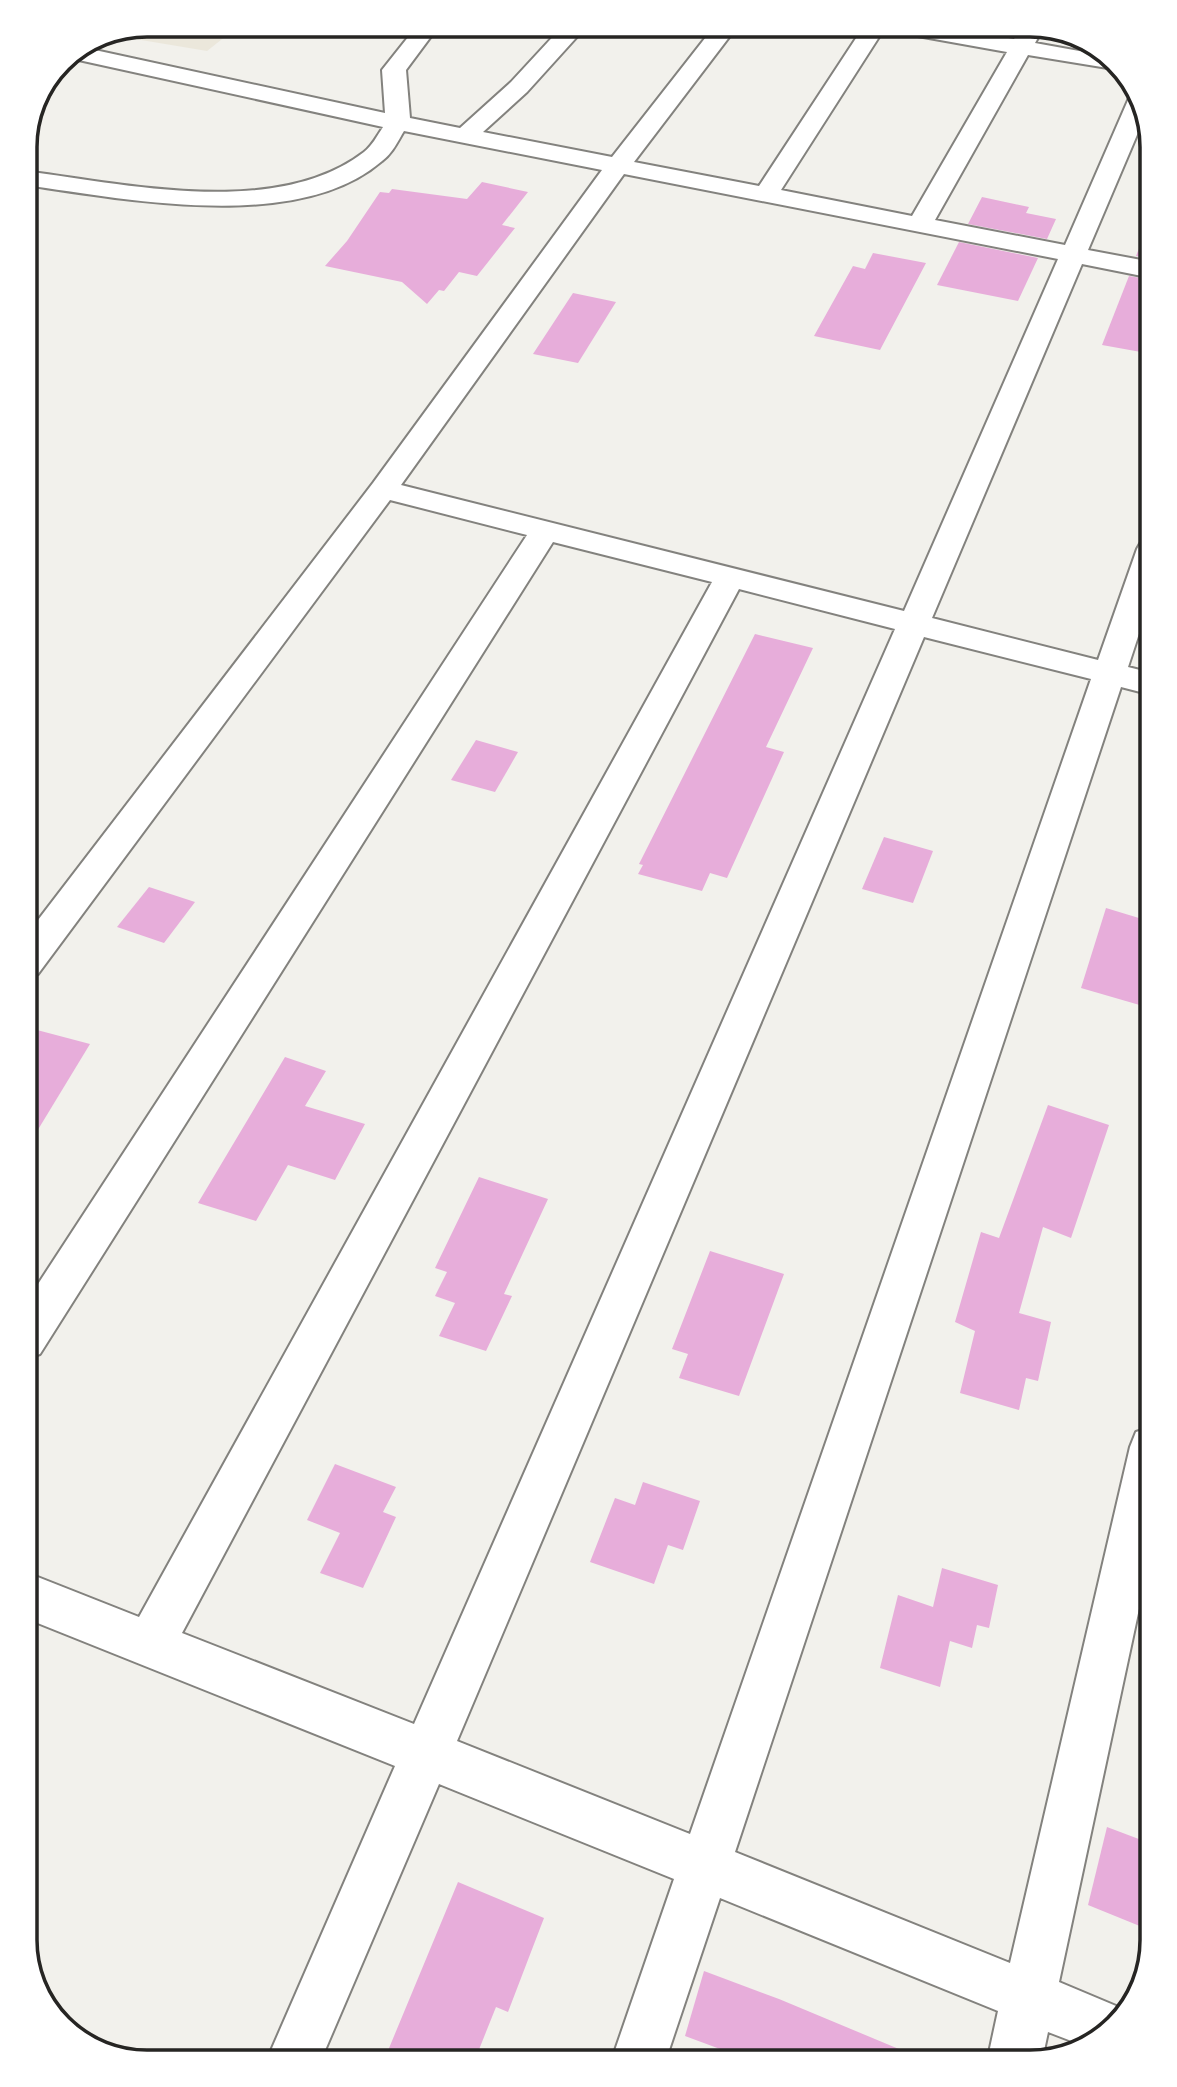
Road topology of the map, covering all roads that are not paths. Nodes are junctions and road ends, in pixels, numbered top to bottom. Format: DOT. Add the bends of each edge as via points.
graph roads {
  1 [pos="419,37"];
  2 [pos="566,37"];
  3 [pos="718,37"];
  4 [pos="869,37"];
  5 [pos="962,37"];
  6 [pos="1028,37"];
  7 [pos="1022,48"];
  8 [pos="86,55"];
  9 [pos="1099,61"];
  10 [pos="1134,114"];
  11 [pos="398,123"];
  12 [pos="465,136"];
  13 [pos="618,166"];
  14 [pos="37,179"];
  15 [pos="765,195"];
  16 [pos="920,224"];
  17 [pos="1076,254"];
  18 [pos="1140,267"];
  19 [pos="383,489"];
  20 [pos="545,530"];
  21 [pos="730,577"];
  22 [pos="1140,587"];
  23 [pos="914,624"];
  24 [pos="1111,673"];
  25 [pos="1140,681"];
  26 [pos="37,948"];
  27 [pos="37,1320"];
  28 [pos="1140,1504"];
  29 [pos="37,1600"];
  30 [pos="150,1644"];
  31 [pos="427,1754"];
  32 [pos="703,1866"];
  33 [pos="1028,1997"];
  34 [pos="1100,2026"];
  35 [pos="298,2050"];
  36 [pos="642,2050"];
  37 [pos="1017,2050"];
  1 -- 11 [label="street" via="394,70"];
  2 -- 12 [label="street" via="519,88"];
  3 -- 13 [label="street"];
  4 -- 15 [label="street"];
  5 -- 7 [label="street"];
  6 -- 7 [label="street"];
  7 -- 9 [label="street"];
  7 -- 16 [label="street"];
  8 -- 11 [label="street"];
  10 -- 17 [label="street"];
  11 -- 12 [label="street"];
  11 -- 14 [label="street" via="374,156 338,180 290,194 239,199"];
  12 -- 13 [label="street"];
  13 -- 15 [label="street"];
  13 -- 19 [label="street"];
  15 -- 16 [label="street"];
  16 -- 17 [label="street"];
  17 -- 18 [label="street"];
  17 -- 23 [label="street"];
  19 -- 20 [label="street"];
  19 -- 26 [label="street"];
  20 -- 21 [label="street"];
  20 -- 27 [label="street"];
  21 -- 23 [label="street"];
  21 -- 30 [label="street"];
  22 -- 24 [label="street"];
  23 -- 24 [label="street"];
  23 -- 31 [label="street"];
  24 -- 25 [label="street"];
  24 -- 32 [label="street"];
  28 -- 33 [label="street"];
  29 -- 30 [label="street"];
  30 -- 31 [label="street"];
  31 -- 32 [label="street"];
  31 -- 35 [label="street"];
  32 -- 33 [label="street"];
  32 -- 36 [label="street"];
  33 -- 34 [label="street"];
  33 -- 37 [label="street"];
}
